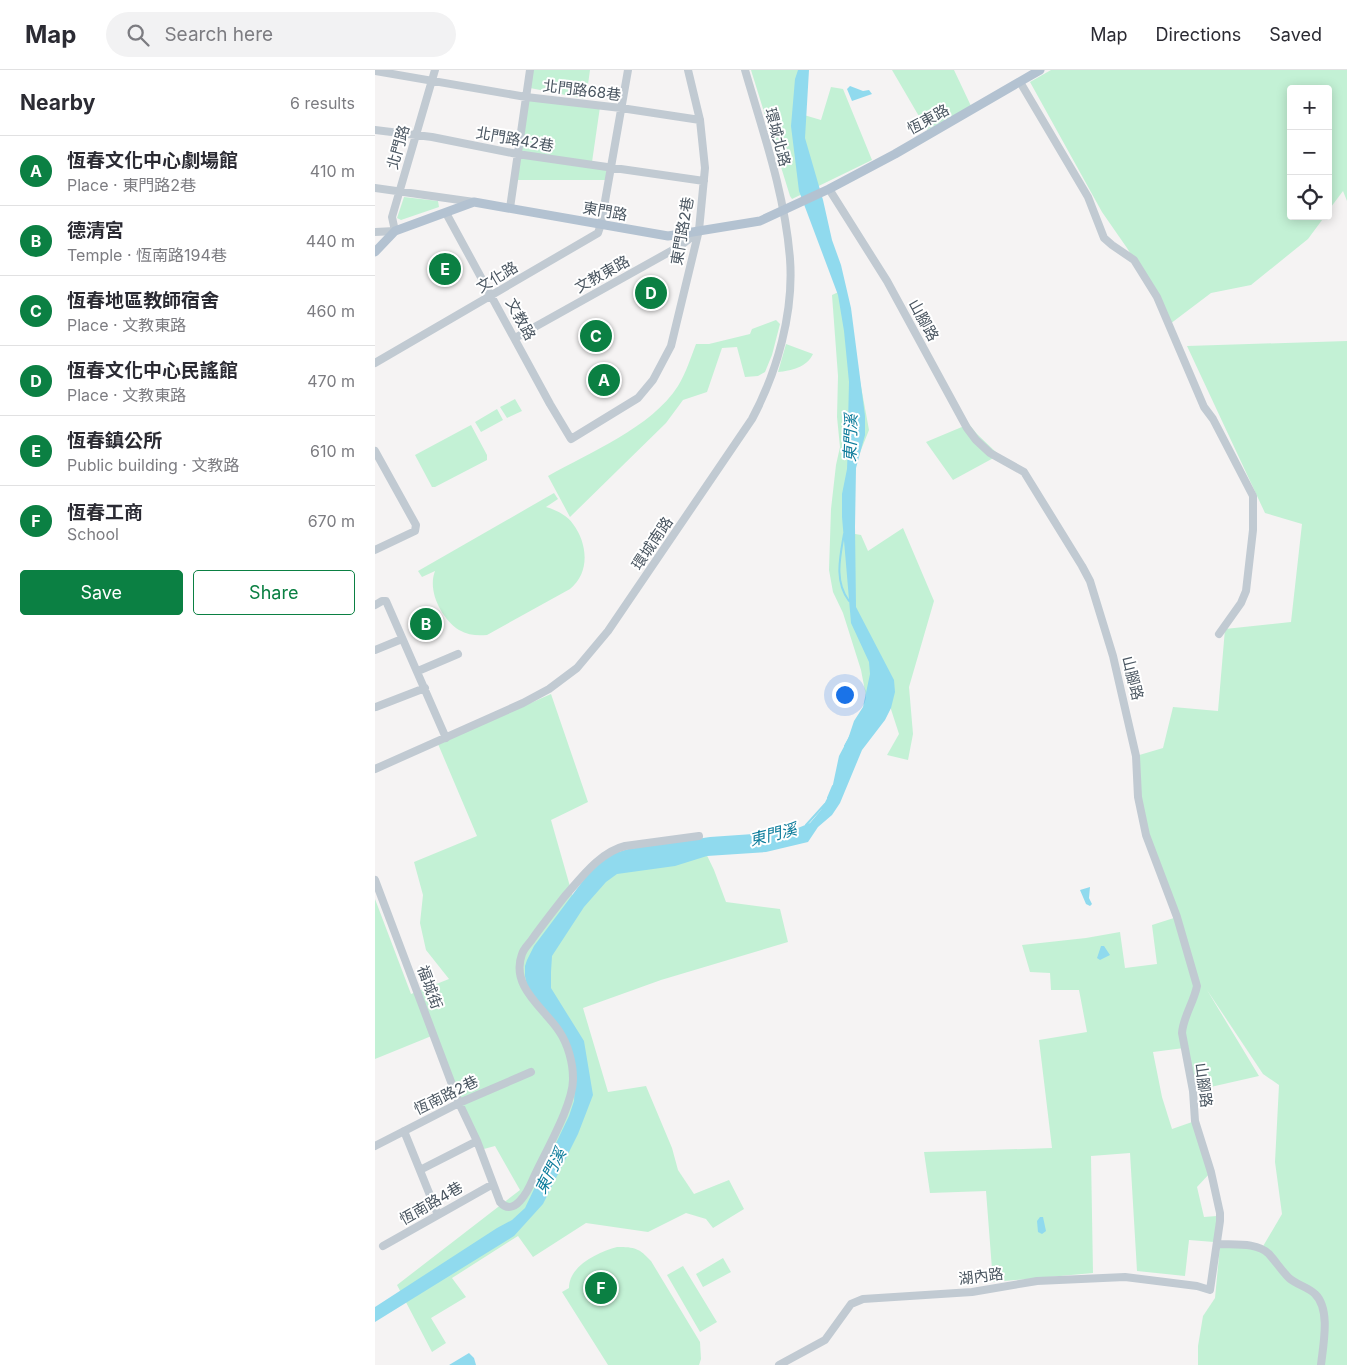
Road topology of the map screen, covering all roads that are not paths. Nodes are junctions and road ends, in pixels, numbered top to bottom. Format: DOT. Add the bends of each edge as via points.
graph roads {
  1 [pos="435,70"];
  2 [pos="529,70"];
  3 [pos="628,70"];
  4 [pos="688,70"];
  5 [pos="745,70"];
  6 [pos="1040,70"];
  7 [pos="375,71"];
  8 [pos="432,80"];
  9 [pos="1020,82"];
  10 [pos="526,97"];
  11 [pos="621,108"];
  12 [pos="700,120"];
  13 [pos="375,130"];
  14 [pos="415,135"];
  15 [pos="517,154"];
  16 [pos="612,167"];
  17 [pos="704,181"];
  18 [pos="375,188"];
  19 [pos="826,190"];
  20 [pos="400,191"];
  21 [pos="474,202"];
  22 [pos="510,208"];
  23 [pos="446,212"];
  24 [pos="783,212"];
  25 [pos="601,224"];
  26 [pos="699,230"];
  27 [pos="395,231"];
  28 [pos="375,232"];
  29 [pos="375,252"];
  30 [pos="493,295"];
  31 [pos="515,338"];
  32 [pos="375,363"];
  33 [pos="571,439"];
  34 [pos="375,451"];
  35 [pos="375,550"];
  36 [pos="375,605"];
  37 [pos="1219,634"];
  38 [pos="401,639"];
  39 [pos="375,650"];
  40 [pos="458,654"];
  41 [pos="418,671"];
  42 [pos="425,688"];
  43 [pos="376,707"];
  44 [pos="447,738"];
  45 [pos="375,769"];
  46 [pos="699,836"];
  47 [pos="375,880"];
  48 [pos="531,1072"];
  49 [pos="459,1103"];
  50 [pos="404,1131"];
  51 [pos="477,1142"];
  52 [pos="375,1146"];
  53 [pos="421,1170"];
  54 [pos="493,1184"];
  55 [pos="438,1215"];
  56 [pos="1218,1244"];
  57 [pos="383,1246"];
  58 [pos="1211,1290"];
  59 [pos="779,1365"];
  60 [pos="1321,1365"];
  1 -- 8 [label="street, 北門路"];
  2 -- 10 [label="street"];
  3 -- 11 [label="street"];
  4 -- 12 [label="street, 東門路2巷"];
  5 -- 24 [label="street, 環城北路"];
  6 -- 9 [label="main road, 恆東路"];
  7 -- 8 [label="street, 北門路68巷"];
  8 -- 10 [label="street, 北門路68巷"];
  8 -- 14 [label="street, 北門路"];
  9 -- 19 [label="main road, 恆東路"];
  9 -- 37 [label="street" via="1088,197 1104,238 1134,260 1157,297 1204,407 1253,496 1246,591"];
  10 -- 11 [label="street, 北門路68巷"];
  10 -- 15 [label="street"];
  11 -- 12 [label="street, 北門路68巷"];
  11 -- 16 [label="street"];
  12 -- 17 [label="street, 東門路2巷"];
  13 -- 14 [label="street, 北門路42巷"];
  14 -- 15 [label="street, 北門路42巷"];
  14 -- 20 [label="street, 北門路"];
  15 -- 16 [label="street, 北門路42巷"];
  15 -- 22 [label="street"];
  16 -- 17 [label="street, 北門路42巷"];
  16 -- 25 [label="street"];
  17 -- 26 [label="street, 東門路2巷"];
  18 -- 20 [label="street"];
  19 -- 24 [label="main road, 東門路"];
  19 -- 56 [label="street, 山腳路" via="887,281 967,428 990,453 1024,472 1089,580 1129,722 1136,756 1138,797 1147,835 1177,916 1197,986 1181,1033 1193,1091 1195,1122 1220,1213"];
  20 -- 21 [label="street"];
  20 -- 27 [label="street, 北門路" via="391,217"];
  21 -- 22 [label="main road, 東門路"];
  21 -- 23 [label="main road, 東門路"];
  22 -- 25 [label="main road, 東門路"];
  23 -- 27 [label="main road, 東門路"];
  23 -- 30 [label="street, 文教路"];
  24 -- 26 [label="main road, 東門路" via="760,221"];
  24 -- 44 [label="street, 環城南路" via="790,259 787,313 772,377 752,419 608,631 577,668 523,704"];
  25 -- 26 [label="main road, 東門路" via="668,236"];
  25 -- 30 [label="street, 文化路" via="598,233"];
  26 -- 31 [label="street, 文教東路" via="680,246"];
  26 -- 33 [label="street, 東門路2巷" via="671,346 657,372 638,398"];
  27 -- 28 [label="street, 東門路"];
  27 -- 29 [label="main road"];
  30 -- 31 [label="street, 文教路"];
  30 -- 32 [label="street, 文化路"];
  31 -- 33 [label="street, 文教路"];
  34 -- 35 [label="street" via="416,525 415,531"];
  36 -- 38 [label="street" via="386,601"];
  38 -- 39 [label="street"];
  38 -- 41 [label="street"];
  40 -- 41 [label="street"];
  41 -- 42 [label="street"];
  42 -- 43 [label="street"];
  42 -- 44 [label="street"];
  44 -- 45 [label="street, 環城南路"];
  46 -- 54 [label="street, 福城街" via="615,848 583,876 523,953 520,965 525,989 564,1040 573,1088 562,1118 520,1200 514,1206 505,1207"];
  47 -- 49 [label="street, 福城街"];
  48 -- 49 [label="street, 恆南路2巷"];
  49 -- 50 [label="street, 恆南路2巷"];
  49 -- 51 [label="street, 福城街"];
  50 -- 52 [label="street, 恆南路2巷"];
  50 -- 53 [label="street"];
  51 -- 53 [label="street"];
  51 -- 54 [label="street, 福城街"];
  53 -- 55 [label="street"];
  54 -- 55 [label="street, 恆南路4巷"];
  55 -- 57 [label="street, 恆南路4巷"];
  56 -- 58 [label="street, 山腳路"];
  56 -- 60 [label="street" via="1257,1246 1268,1253 1290,1279 1317,1295 1325,1323"];
  58 -- 59 [label="street, 湖內路" via="1125,1277 1037,1281 972,1292 863,1299 851,1304 825,1340"];
}
